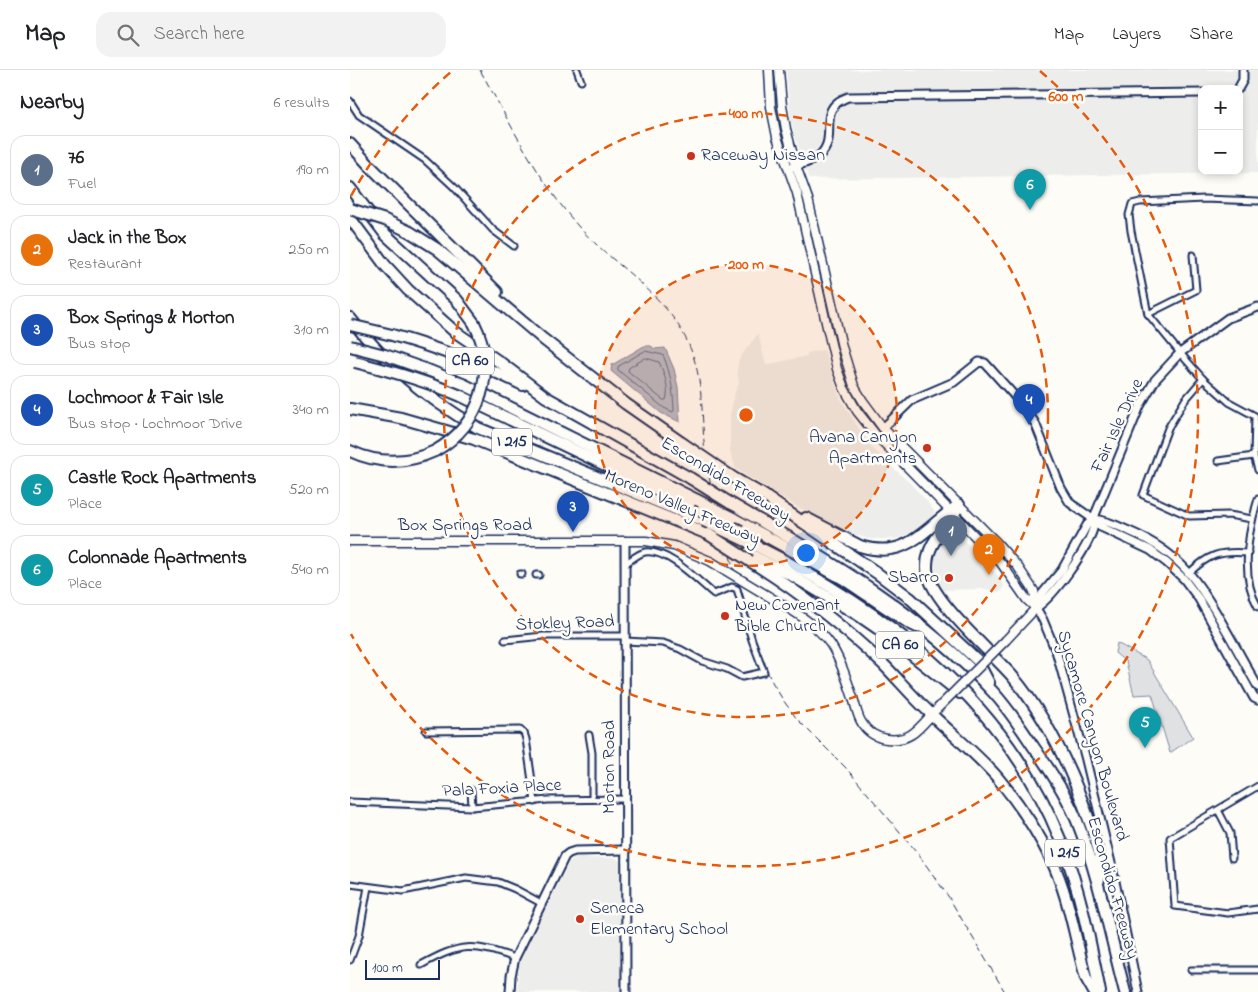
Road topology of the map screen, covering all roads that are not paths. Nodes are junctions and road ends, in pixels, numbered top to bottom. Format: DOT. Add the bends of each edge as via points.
graph roads {
  1 [pos="576,70"];
  2 [pos="770,70"];
  3 [pos="779,70"];
  4 [pos="1242,70"];
  5 [pos="581,81"];
  6 [pos="1240,85"];
  7 [pos="1198,93"];
  8 [pos="350,101"];
  9 [pos="350,144"];
  10 [pos="796,166"];
  11 [pos="788,169"];
  12 [pos="350,188"];
  13 [pos="1258,201"];
  14 [pos="350,209"];
  15 [pos="350,218"];
  16 [pos="514,246"];
  17 [pos="1193,255"];
  18 [pos="1258,307"];
  19 [pos="1148,314"];
  20 [pos="350,318"];
  21 [pos="350,325"];
  22 [pos="543,339"];
  23 [pos="350,346"];
  24 [pos="1180,354"];
  25 [pos="352,362"];
  26 [pos="1204,379"];
  27 [pos="546,396"];
  28 [pos="350,409"];
  29 [pos="883,428"];
  30 [pos="350,451"];
  31 [pos="1254,456"];
  32 [pos="1218,461"];
  33 [pos="1258,470"];
  34 [pos="760,493"];
  35 [pos="1258,499"];
  36 [pos="959,506"];
  37 [pos="952,514"];
  38 [pos="702,516"];
  39 [pos="1093,519"];
  40 [pos="1252,519"];
  41 [pos="743,536"];
  42 [pos="350,541"];
  43 [pos="625,541"];
  44 [pos="1248,553"];
  45 [pos="749,557"];
  46 [pos="625,564"];
  47 [pos="1190,573"];
  48 [pos="1184,579"];
  49 [pos="1258,607"];
  50 [pos="1036,608"];
  51 [pos="932,634"];
  52 [pos="625,638"];
  53 [pos="505,640"];
  54 [pos="1258,687"];
  55 [pos="994,693"];
  56 [pos="971,700"];
  57 [pos="1258,700"];
  58 [pos="934,712"];
  59 [pos="995,728"];
  60 [pos="426,731"];
  61 [pos="589,735"];
  62 [pos="1258,786"];
  63 [pos="471,790"];
  64 [pos="592,799"];
  65 [pos="625,799"];
  66 [pos="350,802"];
  67 [pos="535,802"];
  68 [pos="472,807"];
  69 [pos="1218,810"];
  70 [pos="625,850"];
  71 [pos="1232,858"];
  72 [pos="350,884"];
  73 [pos="368,887"];
  74 [pos="1098,888"];
  75 [pos="542,903"];
  76 [pos="1258,909"];
  77 [pos="515,958"];
  78 [pos="350,960"];
  79 [pos="421,965"];
  80 [pos="1191,970"];
  81 [pos="1258,970"];
  82 [pos="510,992"];
  83 [pos="626,992"];
  84 [pos="1094,992"];
  85 [pos="1100,992"];
  86 [pos="1124,992"];
  87 [pos="1138,992"];
  1 -- 5 [label="street"];
  2 -- 11 [label="main road, Sycamore Canyon Boulevard" via="771,107"];
  3 -- 10 [label="main road, Sycamore Canyon Boulevard" via="784,121"];
  4 -- 6 [label="street"];
  7 -- 10 [label="street" via="848,97 832,107 827,142 822,152"];
  8 -- 16 [label="street" via="359,115 425,160 493,230"];
  9 -- 22 [label="highway"];
  10 -- 11 [label="street"];
  10 -- 29 [label="main road, Sycamore Canyon Boulevard" via="808,199 846,363 854,386"];
  11 -- 37 [label="main road, Sycamore Canyon Boulevard" via="797,193 844,388 876,435"];
  12 -- 30 [label="highway, bridge" via="385,234 457,300 474,323 484,354 485,375 477,406 465,427 435,451 415,459 390,462"];
  13 -- 19 [label="street" via="1146,201 1132,204 1131,231"];
  14 -- 22 [label="highway, bridge" via="410,232 443,254"];
  15 -- 27 [label="highway, Escondido Freeway / I 215" via="385,265 433,314"];
  17 -- 19 [label="street" via="1196,290"];
  18 -- 24 [label="street, Fair Isle Drive" via="1228,318"];
  19 -- 24 [label="street"];
  20 -- 38 [label="highway, Escondido Freeway / I 215" via="392,367 425,394 471,424"];
  21 -- 27 [label="highway, CA 60, bridge" via="440,350"];
  22 -- 34 [label="highway, bridge" via="626,404"];
  23 -- 51 [label="highway, bridge" via="430,370 466,385 734,518 812,560 909,624"];
  24 -- 26 [label="street"];
  24 -- 39 [label="street, Fair Isle Drive" via="1155,380 1140,406"];
  25 -- 38 [label="highway, bridge" via="434,384"];
  26 -- 31 [label="street" via="1229,402 1255,416"];
  26 -- 40 [label="street" via="1185,400 1168,428 1143,495 1190,516 1229,515"];
  27 -- 51 [label="highway, Escondido Freeway / I 215, bridge" via="851,574"];
  28 -- 45 [label="highway, Moreno Valley Freeway, bridge" via="401,418 474,439 708,534"];
  29 -- 36 [label="main road, Sycamore Canyon Boulevard"];
  29 -- 39 [label="street" via="912,400 954,382 979,362 985,363 1035,424 1070,503"];
  31 -- 32 [label="street"];
  31 -- 33 [label="street"];
  34 -- 37 [label="highway" via="853,542 880,550 913,542"];
  34 -- 55 [label="highway" via="910,598 977,660"];
  35 -- 40 [label="street"];
  36 -- 37 [label="highway"];
  36 -- 50 [label="main road, Sycamore Canyon Boulevard" via="1018,567 1034,591"];
  37 -- 50 [label="main road, Sycamore Canyon Boulevard" via="1001,563"];
  37 -- 74 [label="highway" via="929,552 929,580 941,600 1012,676 1051,731 1082,800 1100,857"];
  38 -- 41 [label="highway, Escondido Freeway / I 215, bridge"];
  39 -- 47 [label="street" via="1142,536 1169,553"];
  39 -- 48 [label="street" via="1101,527 1150,550"];
  39 -- 50 [label="street, Fair Isle Drive" via="1093,529 1077,559 1055,591"];
  40 -- 44 [label="street"];
  41 -- 56 [label="highway, Escondido Freeway / I 215" via="869,610 918,648"];
  41 -- 59 [label="highway" via="825,577 889,619 968,692"];
  42 -- 43 [label="main road, Box Springs Road"];
  43 -- 46 [label="street, Morton Road"];
  43 -- 58 [label="main road, Box Springs Road, bridge" via="680,548 710,561 804,618 830,644 841,663 859,718 868,731 884,739 905,738"];
  44 -- 47 [label="street" via="1214,555"];
  44 -- 49 [label="street" via="1248,573"];
  45 -- 56 [label="highway, Moreno Valley Freeway / CA 60" via="791,575 858,615"];
  45 -- 58 [label="highway" via="819,609"];
  46 -- 52 [label="street, Morton Road"];
  46 -- 52 [label="street, Stokley Road" via="645,552 660,554 671,559 714,594 732,587 737,589 764,672 742,677 663,643"];
  47 -- 48 [label="street"];
  47 -- 54 [label="street"];
  48 -- 57 [label="street"];
  50 -- 58 [label="main road, Fair Isle Drive, bridge"];
  50 -- 87 [label="street, Sycamore Canyon Boulevard" via="1057,654 1085,756"];
  51 -- 55 [label="highway, Escondido Freeway / I 215"];
  52 -- 53 [label="street, Stokley Road" via="542,636"];
  52 -- 65 [label="street, Morton Road"];
  55 -- 74 [label="highway, Escondido Freeway / I 215" via="1046,764 1076,820"];
  56 -- 59 [label="highway, Escondido Freeway / I 215"];
  58 -- 84 [label="highway" via="996,776 1033,826 1058,876 1086,978"];
  59 -- 85 [label="highway, Escondido Freeway / I 215" via="1031,780 1060,838 1072,872"];
  60 -- 67 [label="street" via="520,730 526,738"];
  61 -- 64 [label="street"];
  62 -- 69 [label="street"];
  63 -- 68 [label="street"];
  64 -- 65 [label="street, Pala Foxia Place"];
  64 -- 67 [label="street, Pala Foxia Place"];
  65 -- 70 [label="street, Morton Road"];
  66 -- 68 [label="street, Pala Foxia Place"];
  67 -- 68 [label="street, Pala Foxia Place"];
  69 -- 71 [label="street" via="1230,833"];
  69 -- 76 [label="street" via="1170,838 1175,906 1228,913"];
  70 -- 75 [label="street" via="569,853 562,860"];
  70 -- 83 [label="street, Morton Road"];
  72 -- 73 [label="street"];
  73 -- 75 [label="street" via="403,891 466,878 498,882"];
  73 -- 78 [label="street" via="359,936"];
  74 -- 86 [label="highway, Escondido Freeway / I 215"];
  75 -- 77 [label="street"];
  77 -- 79 [label="street" via="479,947 466,947"];
  77 -- 82 [label="street"];
  80 -- 81 [label="street"];
}
